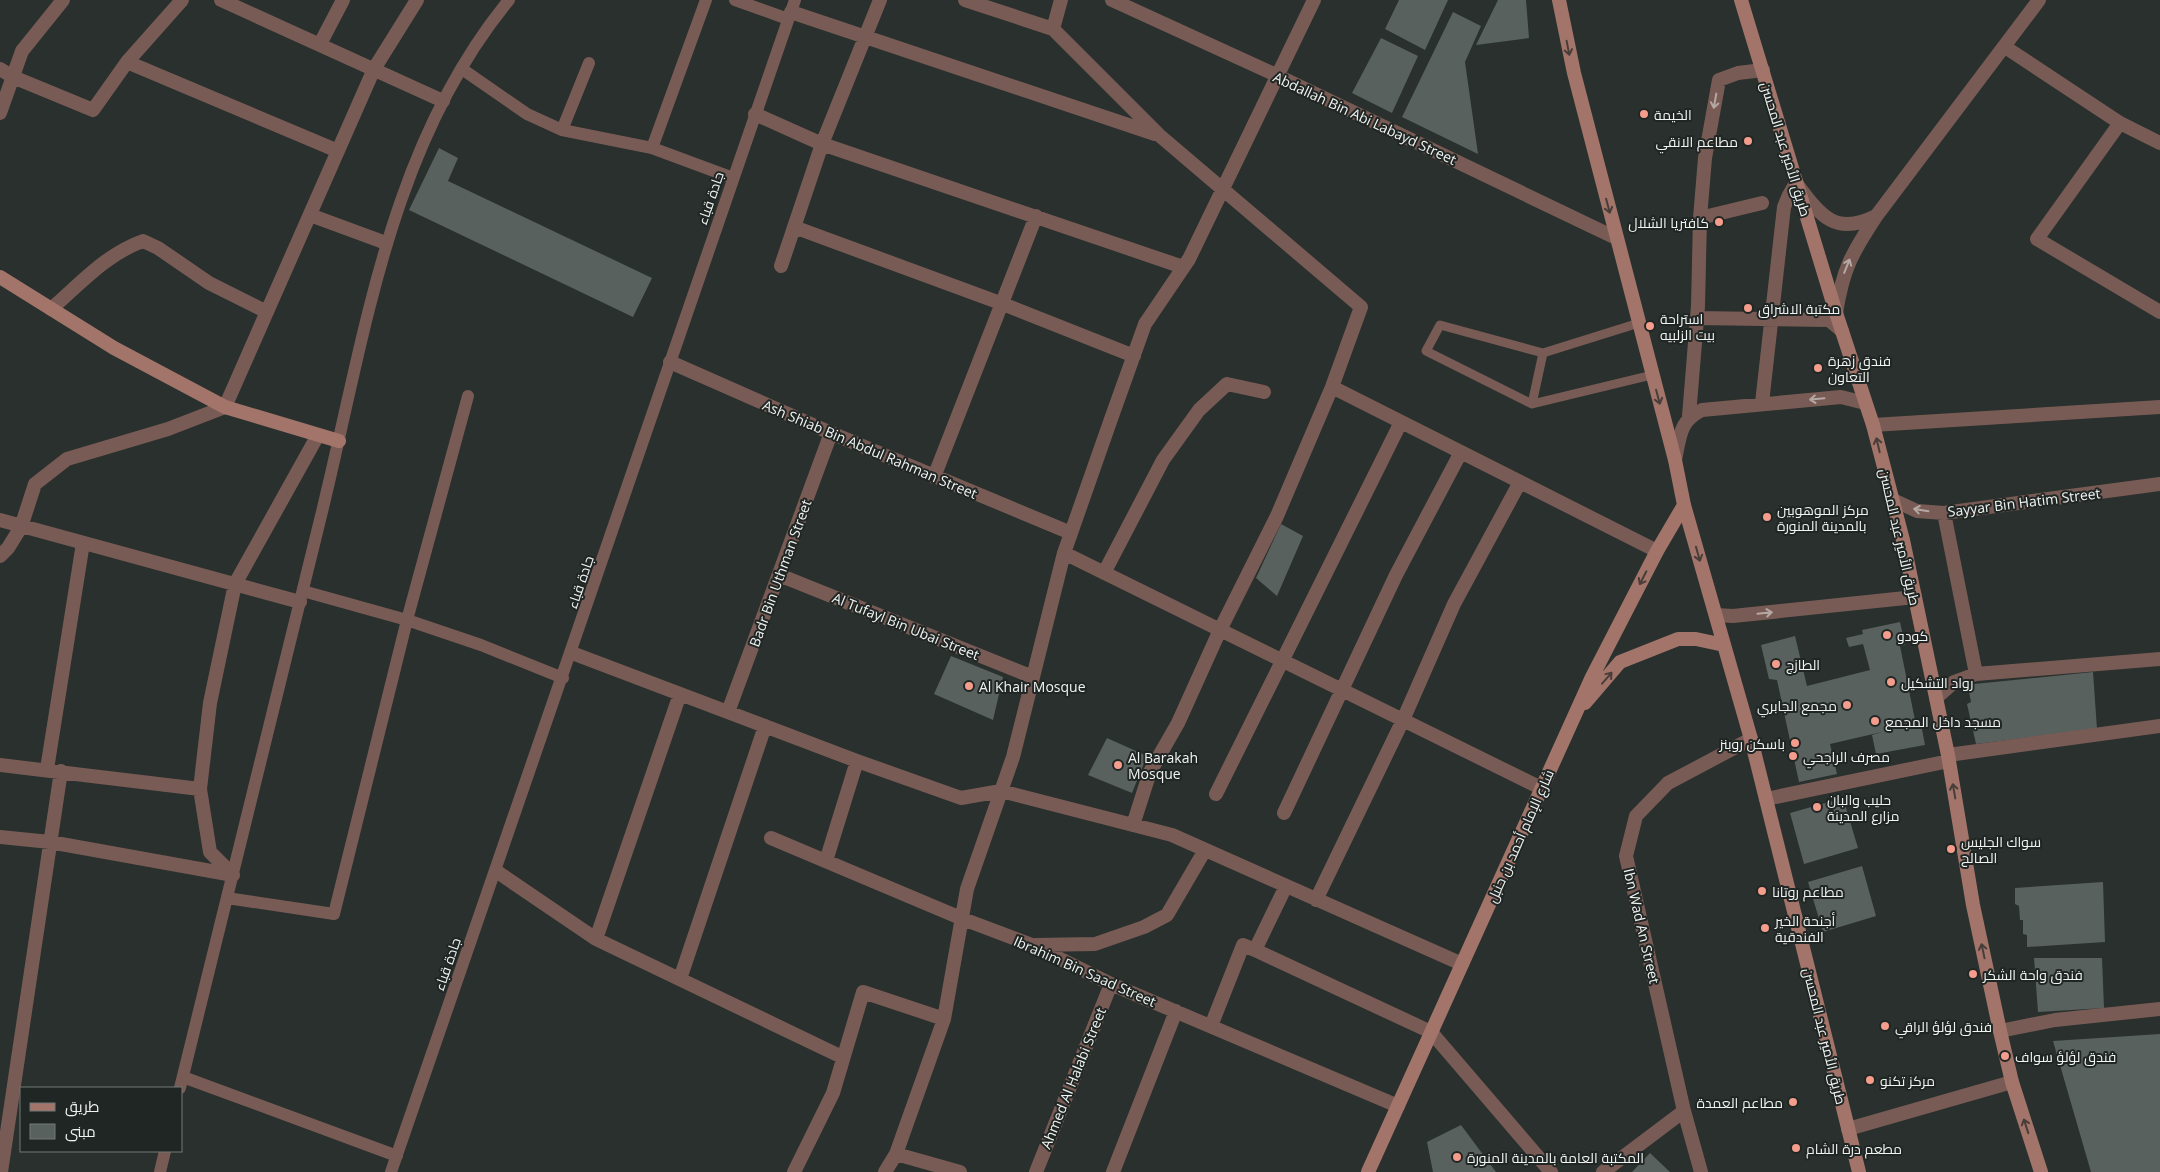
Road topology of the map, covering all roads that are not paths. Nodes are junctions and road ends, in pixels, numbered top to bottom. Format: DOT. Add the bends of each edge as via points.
graph roads {
  1 [pos="62,0"];
  2 [pos="182,0"];
  3 [pos="221,0"];
  4 [pos="343,0"];
  5 [pos="417,0"];
  6 [pos="509,0"];
  7 [pos="706,0"];
  8 [pos="735,0"];
  9 [pos="880,0"];
  10 [pos="966,0"];
  11 [pos="1061,0"];
  12 [pos="1112,0"];
  13 [pos="1314,0"];
  14 [pos="1559,0"];
  15 [pos="1741,0"];
  16 [pos="2039,0"];
  17 [pos="791,10"];
  18 [pos="1053,29"];
  19 [pos="865,36"];
  20 [pos="320,44"];
  21 [pos="2005,47"];
  22 [pos="127,62"];
  23 [pos="589,63"];
  24 [pos="0,69"];
  25 [pos="374,69"];
  26 [pos="462,69"];
  27 [pos="1763,70"];
  28 [pos="1276,75"];
  29 [pos="13,77"];
  30 [pos="443,100"];
  31 [pos="0,113"];
  32 [pos="755,114"];
  33 [pos="2120,123"];
  34 [pos="562,130"];
  35 [pos="1159,135"];
  36 [pos="2160,143"];
  37 [pos="822,144"];
  38 [pos="652,148"];
  39 [pos="338,151"];
  40 [pos="733,178"];
  41 [pos="1796,183"];
  42 [pos="1222,189"];
  43 [pos="1762,203"];
  44 [pos="310,215"];
  45 [pos="1877,215"];
  46 [pos="1036,216"];
  47 [pos="1700,218"];
  48 [pos="794,227"];
  49 [pos="1616,238"];
  50 [pos="386,243"];
  51 [pos="781,266"];
  52 [pos="1183,267"];
  53 [pos="0,276"];
  54 [pos="1003,304"];
  55 [pos="52,309"];
  56 [pos="267,312"];
  57 [pos="2160,312"];
  58 [pos="1836,314"];
  59 [pos="1697,318"];
  60 [pos="1772,319"];
  61 [pos="1639,323"];
  62 [pos="1842,331"];
  63 [pos="1543,353"];
  64 [pos="1134,356"];
  65 [pos="670,362"];
  66 [pos="1652,374"];
  67 [pos="1332,386"];
  68 [pos="1264,392"];
  69 [pos="468,396"];
  70 [pos="1762,403"];
  71 [pos="1865,403"];
  72 [pos="1532,404"];
  73 [pos="225,408"];
  74 [pos="2160,408"];
  75 [pos="1689,416"];
  76 [pos="1401,422"];
  77 [pos="1873,425"];
  78 [pos="831,434"];
  79 [pos="318,435"];
  80 [pos="339,441"];
  81 [pos="1461,452"];
  82 [pos="1675,460"];
  83 [pos="934,477"];
  84 [pos="1520,482"];
  85 [pos="2160,484"];
  86 [pos="1891,499"];
  87 [pos="1684,505"];
  88 [pos="1944,513"];
  89 [pos="0,520"];
  90 [pos="21,527"];
  91 [pos="1071,533"];
  92 [pos="84,543"];
  93 [pos="1657,550"];
  94 [pos="1064,554"];
  95 [pos="0,556"];
  96 [pos="1104,573"];
  97 [pos="779,575"];
  98 [pos="235,584"];
  99 [pos="301,597"];
  100 [pos="1915,597"];
  101 [pos="1716,615"];
  102 [pos="407,620"];
  103 [pos="1220,630"];
  104 [pos="1724,645"];
  105 [pos="572,653"];
  106 [pos="2160,659"];
  107 [pos="1281,660"];
  108 [pos="1976,674"];
  109 [pos="1033,677"];
  110 [pos="563,678"];
  111 [pos="1343,690"];
  112 [pos="680,694"];
  113 [pos="1936,698"];
  114 [pos="728,712"];
  115 [pos="1575,714"];
  116 [pos="1403,720"];
  117 [pos="765,726"];
  118 [pos="2160,726"];
  119 [pos="1751,739"];
  120 [pos="1948,758"];
  121 [pos="857,761"];
  122 [pos="0,765"];
  123 [pos="54,770"];
  124 [pos="1541,788"];
  125 [pos="200,789"];
  126 [pos="1001,791"];
  127 [pos="1216,794"];
  128 [pos="1766,799"];
  129 [pos="1284,813"];
  130 [pos="1133,825"];
  131 [pos="0,837"];
  132 [pos="771,838"];
  133 [pos="50,842"];
  134 [pos="1204,850"];
  135 [pos="826,861"];
  136 [pos="496,871"];
  137 [pos="233,875"];
  138 [pos="1286,886"];
  139 [pos="227,898"];
  140 [pos="1316,900"];
  141 [pos="963,919"];
  142 [pos="596,939"];
  143 [pos="1032,945"];
  144 [pos="1256,950"];
  145 [pos="1462,964"];
  146 [pos="680,979"];
  147 [pos="1111,984"];
  148 [pos="2160,1009"];
  149 [pos="1176,1011"];
  150 [pos="944,1018"];
  151 [pos="1211,1026"];
  152 [pos="2000,1031"];
  153 [pos="1431,1032"];
  154 [pos="842,1056"];
  155 [pos="182,1082"];
  156 [pos="2012,1082"];
  157 [pos="1398,1106"];
  158 [pos="1684,1111"];
  159 [pos="1848,1129"];
  160 [pos="165,1152"];
  161 [pos="896,1154"];
  162 [pos="397,1156"];
  163 [pos="1,1172"];
  164 [pos="160,1172"];
  165 [pos="391,1172"];
  166 [pos="794,1172"];
  167 [pos="886,1172"];
  168 [pos="960,1172"];
  169 [pos="1036,1172"];
  170 [pos="1113,1172"];
  171 [pos="1368,1172"];
  172 [pos="1551,1172"];
  173 [pos="1603,1172"];
  174 [pos="1701,1172"];
  175 [pos="1859,1172"];
  176 [pos="2041,1172"];
  1 -- 29 [label="street" via="22,51"];
  2 -- 22 [label="street"];
  3 -- 20 [label="street"];
  4 -- 20 [label="street"];
  5 -- 25 [label="street"];
  6 -- 26 [label="street" via="487,27"];
  7 -- 38 [label="street"];
  8 -- 17 [label="street"];
  9 -- 19 [label="street"];
  10 -- 18 [label="street"];
  11 -- 18 [label="street"];
  12 -- 28 [label="street, Abdallah Bin Abi Labayd Street"];
  13 -- 28 [label="street"];
  14 -- 49 [label="main road, طريق الأمير عبد المحسن, one-way"];
  15 -- 27 [label="main road, طريق الأمير عبد المحسن"];
  16 -- 21 [label="street"];
  17 -- 19 [label="street"];
  17 -- 32 [label="street, جادة قباء"];
  18 -- 35 [label="street"];
  19 -- 35 [label="street"];
  19 -- 37 [label="street"];
  20 -- 25 [label="street"];
  21 -- 33 [label="street"];
  21 -- 45 [label="street"];
  22 -- 29 [label="street" via="93,110"];
  22 -- 39 [label="street"];
  23 -- 34 [label="street"];
  24 -- 29 [label="street"];
  25 -- 30 [label="street"];
  25 -- 39 [label="street"];
  26 -- 30 [label="street"];
  26 -- 34 [label="street" via="527,114"];
  27 -- 41 [label="main road, طريق الأمير عبد المحسن"];
  27 -- 47 [label="street, one-way" via="1738,73 1720,80 1706,158"];
  28 -- 42 [label="street"];
  28 -- 49 [label="street, Abdallah Bin Abi Labayd Street"];
  29 -- 31 [label="street"];
  30 -- 50 [label="street" via="414,161"];
  32 -- 37 [label="street"];
  32 -- 40 [label="street, جادة قباء"];
  33 -- 36 [label="street"];
  33 -- 57 [label="street" via="2037,239"];
  34 -- 38 [label="street"];
  35 -- 42 [label="street"];
  37 -- 46 [label="street"];
  37 -- 48 [label="street"];
  38 -- 40 [label="street"];
  39 -- 44 [label="street"];
  40 -- 65 [label="street, جادة قباء"];
  41 -- 45 [label="street" via="1819,213 1839,225 1860,224"];
  41 -- 58 [label="main road, طريق الأمير عبد المحسن"];
  41 -- 60 [label="street" via="1784,207"];
  42 -- 52 [label="street"];
  42 -- 67 [label="street" via="1361,306"];
  43 -- 47 [label="street"];
  44 -- 50 [label="street"];
  44 -- 56 [label="street"];
  58 -- 45 [label="street, one-way" via="1841,281 1853,252"];
  46 -- 52 [label="street"];
  46 -- 54 [label="street"];
  47 -- 59 [label="street"];
  48 -- 51 [label="street"];
  48 -- 54 [label="street"];
  49 -- 61 [label="main road, طريق الأمير عبد المحسن"];
  50 -- 80 [label="street"];
  52 -- 64 [label="street" via="1145,324"];
  53 -- 55 [label="main road"];
  54 -- 64 [label="street"];
  54 -- 83 [label="street"];
  55 -- 56 [label="street" via="106,260 127,247 143,242 158,248 209,283"];
  55 -- 73 [label="main road" via="114,348"];
  56 -- 73 [label="street"];
  58 -- 62 [label="main road, طريق الأمير عبد المحسن"];
  59 -- 60 [label="street"];
  59 -- 75 [label="street"];
  60 -- 62 [label="street" via="1829,320"];
  60 -- 70 [label="street"];
  61 -- 63 [label="lane"];
  61 -- 66 [label="main road, طريق الأمير عبد المحسن"];
  62 -- 71 [label="main road, طريق الأمير عبد المحسن"];
  63 -- 72 [label="lane"];
  63 -- 72 [label="lane" via="1440,325 1426,351"];
  64 -- 91 [label="street"];
  65 -- 78 [label="street, Ash Shiab Bin Abdul Rahman Street"];
  65 -- 105 [label="street, جادة قباء"];
  66 -- 72 [label="lane"];
  66 -- 82 [label="main road, طريق الأمير عبد المحسن, one-way"];
  67 -- 76 [label="street"];
  67 -- 103 [label="street" via="1277,516"];
  68 -- 96 [label="street" via="1227,384 1199,410 1163,460"];
  69 -- 102 [label="street"];
  71 -- 70 [label="street, one-way" via="1841,397"];
  70 -- 75 [label="street" via="1702,410"];
  71 -- 77 [label="main road, طريق الأمير عبد المحسن"];
  73 -- 79 [label="main road"];
  73 -- 90 [label="street" via="168,429 66,459 35,484"];
  74 -- 77 [label="street"];
  75 -- 82 [label="street" via="1682,426"];
  76 -- 81 [label="street"];
  76 -- 107 [label="street"];
  86 -- 77 [label="main road, طريق الأمير عبد المحسن, one-way"];
  78 -- 83 [label="street, Ash Shiab Bin Abdul Rahman Street"];
  78 -- 97 [label="street, Badr Bin Uthman Street"];
  79 -- 80 [label="main road"];
  79 -- 98 [label="street"];
  80 -- 99 [label="street"];
  81 -- 84 [label="street"];
  81 -- 111 [label="street" via="1396,574"];
  82 -- 87 [label="main road, طريق الأمير عبد المحسن"];
  83 -- 91 [label="street, Ash Shiab Bin Abdul Rahman Street"];
  84 -- 93 [label="street"];
  84 -- 116 [label="street" via="1454,604"];
  85 -- 88 [label="street, Sayyar Bin Hatim Street"];
  88 -- 86 [label="street, Sayyar Bin Hatim Street, one-way" via="1917,511"];
  86 -- 100 [label="main road, طريق الأمير عبد المحسن"];
  87 -- 93 [label="main road, شارع الإمام أحمد بن حنبل"];
  87 -- 101 [label="main road, طريق الأمير عبد المحسن, one-way"];
  88 -- 108 [label="street"];
  89 -- 90 [label="street"];
  90 -- 92 [label="street"];
  90 -- 95 [label="street"];
  91 -- 94 [label="street"];
  92 -- 98 [label="street"];
  92 -- 123 [label="street"];
  93 -- 115 [label="main road, شارع الإمام أحمد بن حنبل, one-way"];
  94 -- 96 [label="street"];
  94 -- 109 [label="street"];
  96 -- 103 [label="street"];
  97 -- 109 [label="street, Al Tufayl Bin Ubai Street"];
  97 -- 114 [label="street, Badr Bin Uthman Street"];
  98 -- 99 [label="street"];
  98 -- 125 [label="street" via="210,703"];
  99 -- 102 [label="street"];
  99 -- 137 [label="street"];
  101 -- 100 [label="street, one-way" via="1733,616"];
  100 -- 113 [label="main road, طريق الأمير عبد المحسن"];
  101 -- 104 [label="main road, طريق الأمير عبد المحسن"];
  102 -- 110 [label="street"];
  102 -- 139 [label="street" via="334,914"];
  103 -- 107 [label="street"];
  103 -- 130 [label="street" via="1178,723 1150,772"];
  115 -- 104 [label="main road, one-way" via="1620,662 1678,639"];
  104 -- 119 [label="main road, طريق الأمير عبد المحسن"];
  105 -- 110 [label="street, جادة قباء"];
  105 -- 112 [label="street"];
  106 -- 108 [label="street"];
  107 -- 111 [label="street"];
  107 -- 127 [label="street"];
  108 -- 113 [label="street" via="1954,682"];
  109 -- 126 [label="street"];
  110 -- 136 [label="street, جادة قباء"];
  111 -- 116 [label="street"];
  111 -- 129 [label="street"];
  112 -- 114 [label="street"];
  112 -- 142 [label="street"];
  113 -- 120 [label="main road, طريق الأمير عبد المحسن"];
  114 -- 117 [label="street"];
  115 -- 124 [label="main road, شارع الإمام أحمد بن حنبل"];
  116 -- 124 [label="street"];
  116 -- 140 [label="street"];
  117 -- 121 [label="street"];
  117 -- 146 [label="street"];
  118 -- 120 [label="street"];
  119 -- 128 [label="main road, طريق الأمير عبد المحسن"];
  119 -- 158 [label="street, Ibn Wad An Street" via="1668,783 1636,816 1626,856"];
  120 -- 128 [label="street"];
  152 -- 120 [label="main road, طريق الأمير عبد المحسن, one-way" via="1973,904"];
  121 -- 126 [label="street" via="961,798"];
  121 -- 135 [label="street"];
  122 -- 123 [label="street"];
  123 -- 125 [label="street"];
  123 -- 133 [label="street"];
  124 -- 145 [label="main road, شارع الإمام أحمد بن حنبل"];
  125 -- 137 [label="street" via="210,852"];
  126 -- 130 [label="street"];
  126 -- 141 [label="street" via="967,889"];
  128 -- 159 [label="main road, طريق الأمير عبد المحسن"];
  130 -- 134 [label="street" via="1172,835"];
  131 -- 133 [label="street"];
  132 -- 135 [label="street, Ibrahim Bin Saad Street"];
  133 -- 137 [label="street"];
  133 -- 163 [label="street"];
  134 -- 138 [label="street"];
  134 -- 143 [label="street" via="1167,915 1144,927 1095,944"];
  135 -- 141 [label="street, Ibrahim Bin Saad Street"];
  136 -- 142 [label="street"];
  136 -- 162 [label="street, جادة قباء"];
  137 -- 139 [label="street"];
  138 -- 140 [label="street"];
  138 -- 144 [label="street"];
  139 -- 155 [label="street"];
  140 -- 145 [label="street"];
  141 -- 143 [label="street, Ibrahim Bin Saad Street"];
  141 -- 150 [label="street"];
  142 -- 146 [label="street"];
  143 -- 147 [label="street, Ibrahim Bin Saad Street"];
  144 -- 151 [label="street" via="1242,945"];
  144 -- 153 [label="street"];
  145 -- 153 [label="main road, شارع الإمام أحمد بن حنبل"];
  146 -- 154 [label="street"];
  147 -- 149 [label="street, Ibrahim Bin Saad Street"];
  147 -- 169 [label="street, Ahmed Al Halabi Street"];
  148 -- 152 [label="street" via="2055,1020"];
  149 -- 151 [label="street, Ibrahim Bin Saad Street"];
  149 -- 170 [label="street"];
  150 -- 154 [label="street" via="863,992"];
  150 -- 161 [label="street"];
  151 -- 157 [label="street, Ibrahim Bin Saad Street"];
  152 -- 156 [label="main road, طريق الأمير عبد المحسن"];
  153 -- 157 [label="main road, شارع الإمام أحمد بن حنبل"];
  153 -- 172 [label="street"];
  154 -- 166 [label="street" via="833,1093"];
  155 -- 162 [label="street"];
  156 -- 159 [label="street"];
  176 -- 156 [label="main road, طريق الأمير عبد المحسن, one-way"];
  157 -- 171 [label="main road, شارع الإمام أحمد بن حنبل"];
  158 -- 173 [label="street"];
  158 -- 174 [label="street, Ibn Wad An Street"];
  159 -- 175 [label="main road, طريق الأمير عبد المحسن"];
  160 -- 164 [label="street"];
  161 -- 167 [label="street"];
  161 -- 168 [label="street"];
  162 -- 165 [label="street, جادة قباء"];
}
